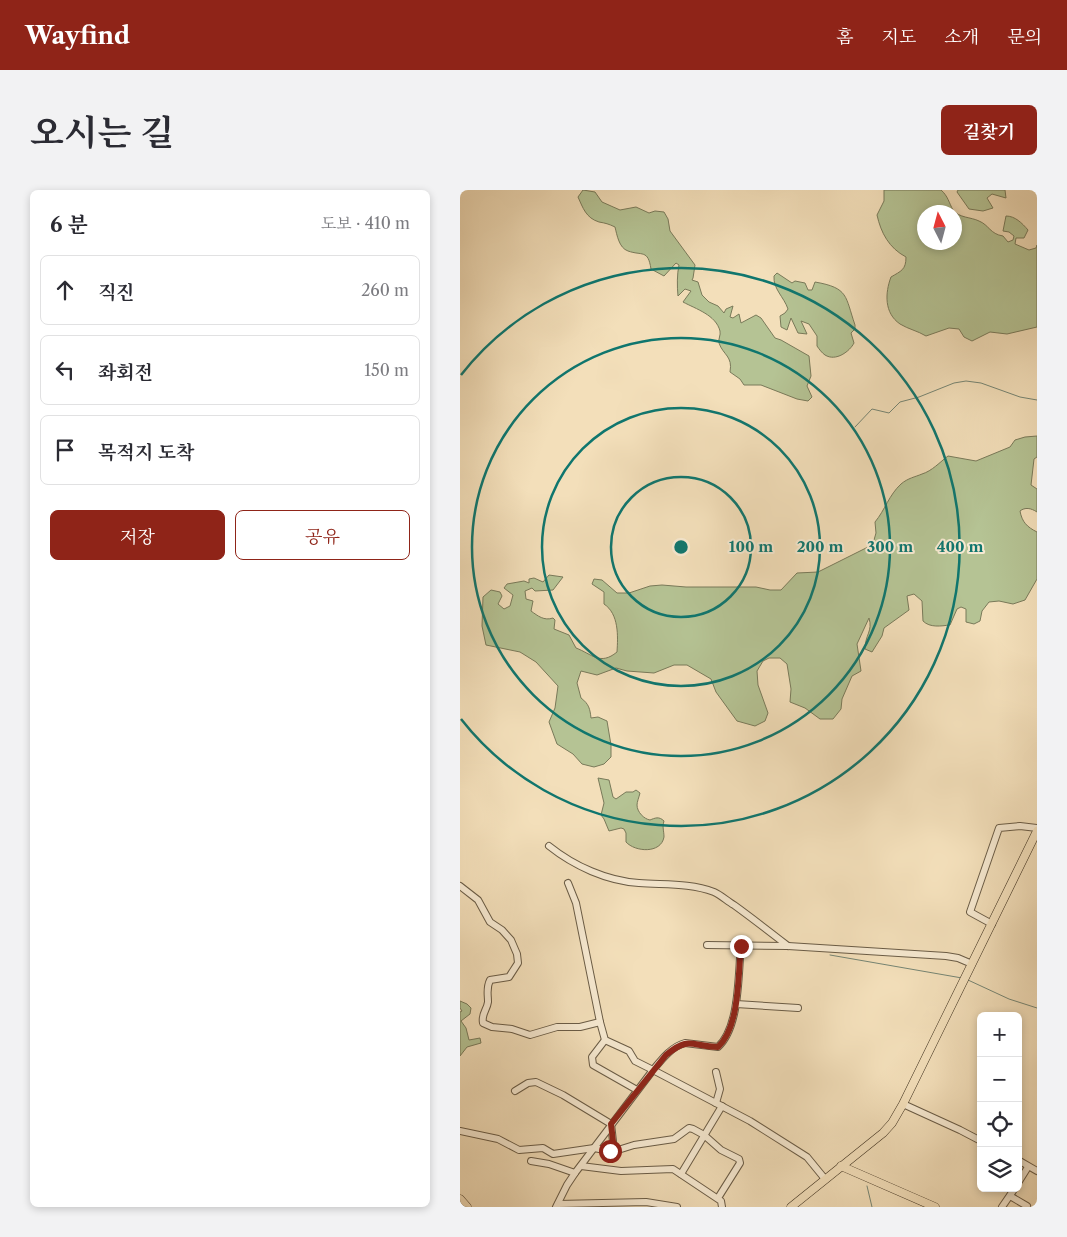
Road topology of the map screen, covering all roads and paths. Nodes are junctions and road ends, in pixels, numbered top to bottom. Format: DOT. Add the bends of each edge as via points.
graph roads {
  1 [pos="1037,830"];
  2 [pos="549,846"];
  3 [pos="568,883"];
  4 [pos="460,886"];
  5 [pos="992,924"];
  6 [pos="707,945"];
  7 [pos="741,946"];
  8 [pos="788,946"];
  9 [pos="972,964"];
  10 [pos="736,1004"];
  11 [pos="798,1008"];
  12 [pos="600,1022"];
  13 [pos="605,1040"];
  14 [pos="653,1070"];
  15 [pos="716,1072"];
  16 [pos="637,1090"];
  17 [pos="515,1091"];
  18 [pos="716,1103"];
  19 [pos="903,1104"];
  20 [pos="722,1106"];
  21 [pos="611,1124"];
  22 [pos="460,1131"];
  23 [pos="704,1135"];
  24 [pos="977,1139"];
  25 [pos="594,1148"];
  26 [pos="614,1150"];
  27 [pos="531,1161"];
  28 [pos="1022,1163"];
  29 [pos="581,1166"];
  30 [pos="841,1166"];
  31 [pos="1028,1167"];
  32 [pos="1037,1171"];
  33 [pos="575,1173"];
  34 [pos="681,1174"];
  35 [pos="1022,1177"];
  36 [pos="825,1179"];
  37 [pos="1012,1192"];
  38 [pos="1010,1196"];
  39 [pos="718,1198"];
  40 [pos="558,1206"];
  41 [pos="1027,1206"];
  42 [pos="677,1207"];
  43 [pos="722,1207"];
  44 [pos="791,1207"];
  45 [pos="935,1207"];
  46 [pos="1002,1207"];
  1 -- 5 [label="main road"];
  1 -- 5 [label="street" via="1020,826 999,828 970,912"];
  2 -- 8 [label="street" via="587,869 622,881 675,884 716,893"];
  3 -- 12 [label="street" via="576,903"];
  4 -- 12 [label="street" via="478,900 490,922 511,940 518,954 518,963 510,977 490,980 488,1004 482,1018 484,1024 530,1034"];
  5 -- 9 [label="main road"];
  6 -- 7 [label="street"];
  7 -- 8 [label="street"];
  7 -- 10 [label="street"];
  8 -- 9 [label="street" via="946,956"];
  9 -- 19 [label="main road"];
  10 -- 11 [label="street"];
  10 -- 14 [label="street" via="734,1019 722,1044 718,1047 681,1044"];
  12 -- 13 [label="street"];
  13 -- 14 [label="street" via="629,1051 634,1061"];
  13 -- 16 [label="street" via="592,1057 593,1065"];
  14 -- 16 [label="street"];
  14 -- 18 [label="street"];
  15 -- 18 [label="street" via="720,1089"];
  16 -- 21 [label="street"];
  17 -- 21 [label="street" via="536,1082"];
  18 -- 20 [label="street"];
  19 -- 24 [label="street"];
  19 -- 30 [label="main road" via="883,1133"];
  20 -- 23 [label="street"];
  20 -- 36 [label="street" via="807,1157"];
  21 -- 25 [label="street"];
  21 -- 26 [label="street"];
  22 -- 25 [label="street" via="498,1139 519,1150 543,1148 553,1154"];
  23 -- 26 [label="street" via="689,1128 674,1139"];
  23 -- 34 [label="street"];
  23 -- 39 [label="street" via="721,1150 739,1159 740,1163"];
  25 -- 26 [label="street"];
  25 -- 29 [label="street"];
  27 -- 33 [label="street"];
  28 -- 31 [label="street"];
  29 -- 33 [label="street"];
  29 -- 34 [label="street" via="621,1171 670,1169"];
  30 -- 36 [label="main road"];
  30 -- 45 [label="main road"];
  31 -- 32 [label="street"];
  31 -- 35 [label="street"];
  33 -- 40 [label="street"];
  34 -- 39 [label="street"];
  36 -- 44 [label="main road"];
  37 -- 38 [label="street"];
  38 -- 41 [label="street"];
  38 -- 46 [label="street"];
  39 -- 43 [label="street"];
  40 -- 42 [label="street" via="646,1202"];
}
